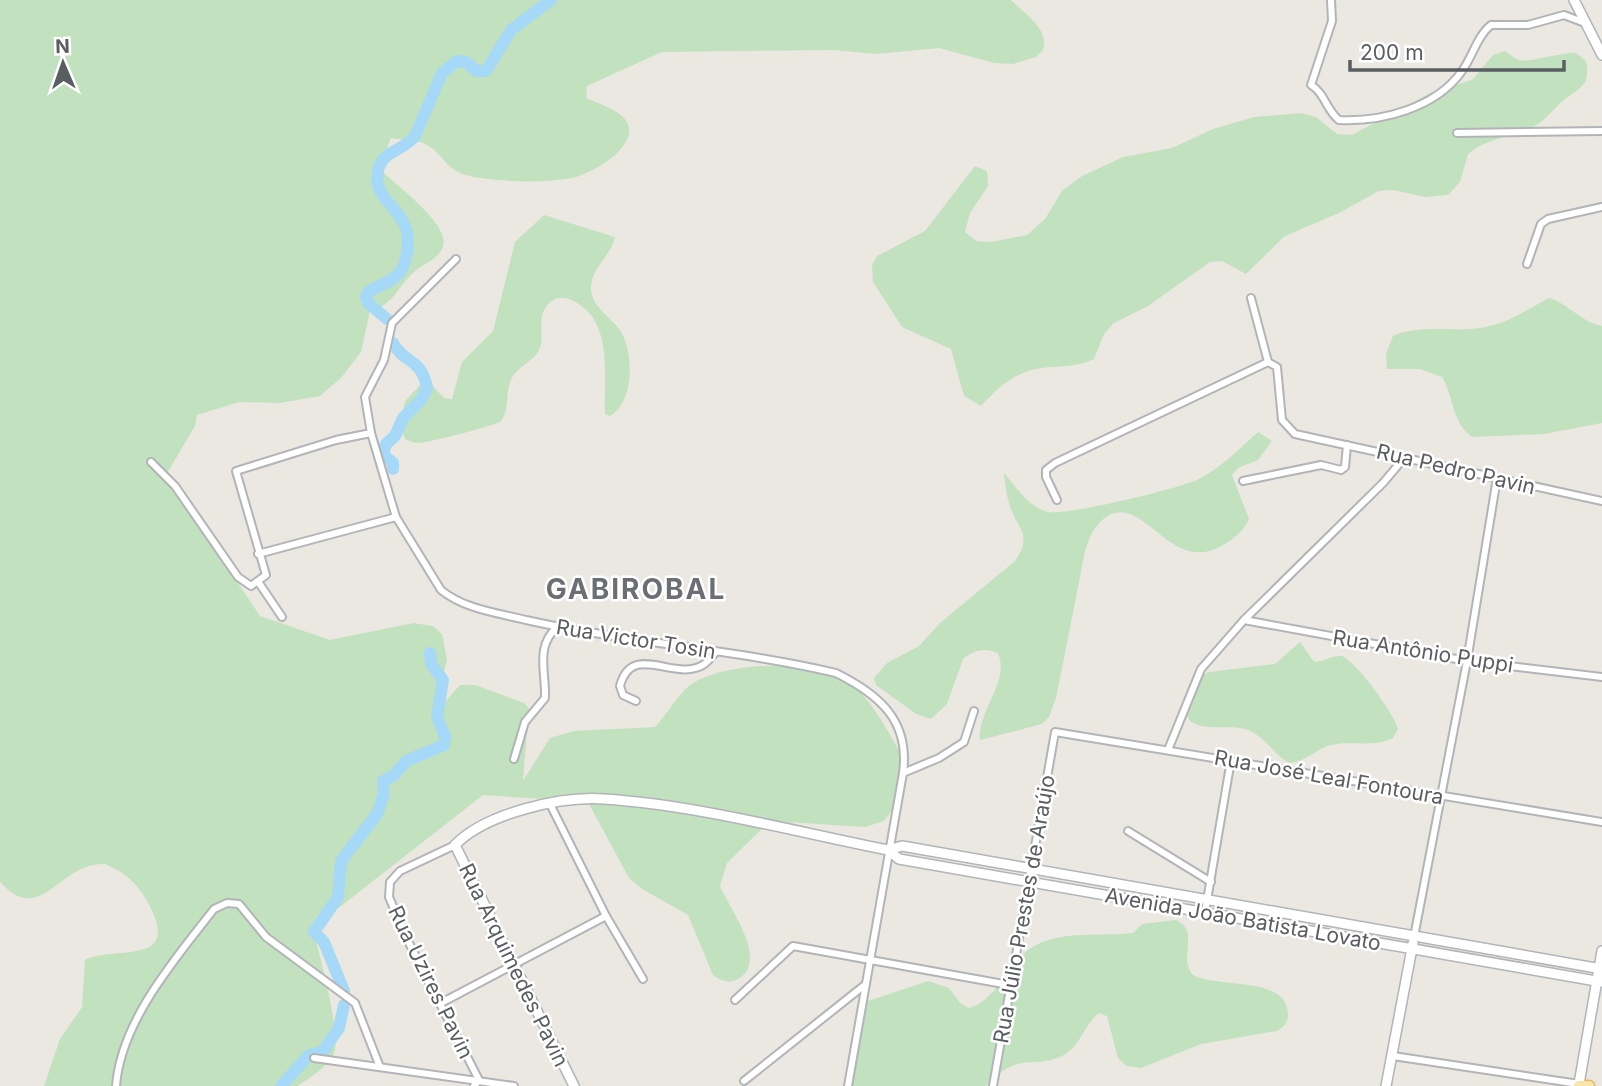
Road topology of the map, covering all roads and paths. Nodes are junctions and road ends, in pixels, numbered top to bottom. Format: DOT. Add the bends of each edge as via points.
graph roads {
  1 [pos="1331,0"];
  2 [pos="1574,0"];
  3 [pos="1587,24"];
  4 [pos="1602,55"];
  5 [pos="1602,131"];
  6 [pos="1457,133"];
  7 [pos="1602,207"];
  8 [pos="456,259"];
  9 [pos="1527,264"];
  10 [pos="1251,298"];
  11 [pos="1268,362"];
  12 [pos="370,433"];
  13 [pos="1347,445"];
  14 [pos="1405,457"];
  15 [pos="151,461"];
  16 [pos="1497,478"];
  17 [pos="1243,481"];
  18 [pos="1057,500"];
  19 [pos="1602,501"];
  20 [pos="396,517"];
  21 [pos="258,554"];
  22 [pos="259,583"];
  23 [pos="282,617"];
  24 [pos="1244,620"];
  25 [pos="557,627"];
  26 [pos="716,652"];
  27 [pos="1467,661"];
  28 [pos="1602,677"];
  29 [pos="636,701"];
  30 [pos="974,711"];
  31 [pos="1055,732"];
  32 [pos="1168,750"];
  33 [pos="514,759"];
  34 [pos="1231,760"];
  35 [pos="903,773"];
  36 [pos="1439,795"];
  37 [pos="550,804"];
  38 [pos="1602,822"];
  39 [pos="1128,831"];
  40 [pos="455,845"];
  41 [pos="888,850"];
  42 [pos="1030,870"];
  43 [pos="1028,881"];
  44 [pos="1211,882"];
  45 [pos="1207,901"];
  46 [pos="1205,912"];
  47 [pos="606,916"];
  48 [pos="1414,937"];
  49 [pos="1412,948"];
  50 [pos="1602,951"];
  51 [pos="870,960"];
  52 [pos="1562,962"];
  53 [pos="514,967"];
  54 [pos="1600,969"];
  55 [pos="1560,974"];
  56 [pos="643,979"];
  57 [pos="1599,981"];
  58 [pos="866,984"];
  59 [pos="1009,985"];
  60 [pos="735,1000"];
  61 [pos="441,1003"];
  62 [pos="1393,1056"];
  63 [pos="314,1058"];
  64 [pos="380,1067"];
  65 [pos="744,1081"];
  66 [pos="476,1083"];
  67 [pos="1582,1085"];
  68 [pos="116,1086"];
  69 [pos="514,1086"];
  70 [pos="573,1086"];
  71 [pos="848,1086"];
  72 [pos="993,1086"];
  73 [pos="1386,1086"];
  1 -- 3 [label="street" via="1332,21 1311,85 1339,120 1394,116 1439,93 1464,70 1491,24 1528,25 1564,15"];
  2 -- 3 [label="street"];
  3 -- 4 [label="street"];
  5 -- 6 [label="street"];
  7 -- 9 [label="street" via="1541,224"];
  8 -- 12 [label="street, Rua Victor Tosin" via="392,323 384,360 365,397"];
  10 -- 11 [label="street"];
  11 -- 13 [label="street, Rua Pedro Pavin" via="1277,367 1282,419 1295,434"];
  11 -- 18 [label="street" via="1055,463 1046,470 1046,477"];
  12 -- 20 [label="street, Rua Victor Tosin"];
  12 -- 21 [label="street" via="236,471"];
  13 -- 14 [label="street, Rua Pedro Pavin"];
  13 -- 17 [label="street" via="1341,470 1321,465"];
  14 -- 16 [label="street, Rua Pedro Pavin"];
  14 -- 24 [label="street"];
  15 -- 22 [label="street" via="175,486 238,577 251,586"];
  16 -- 19 [label="street, Rua Pedro Pavin"];
  16 -- 27 [label="street"];
  20 -- 21 [label="street"];
  20 -- 25 [label="street, Rua Victor Tosin" via="435,582 451,598"];
  21 -- 22 [label="street" via="266,575"];
  22 -- 23 [label="street"];
  24 -- 27 [label="street, Rua Antônio Puppi"];
  24 -- 32 [label="street" via="1201,669"];
  25 -- 26 [label="street, Rua Victor Tosin"];
  25 -- 33 [label="street" via="542,648 545,698 525,722"];
  26 -- 29 [label="street" via="691,669 637,664 629,668 620,686 623,695"];
  26 -- 35 [label="street, Rua Victor Tosin" via="811,667 858,684 898,725 904,741"];
  27 -- 28 [label="street, Rua Antônio Puppi"];
  27 -- 36 [label="street"];
  30 -- 35 [label="street" via="964,742"];
  31 -- 32 [label="street, Rua José Leal Fontoura"];
  31 -- 42 [label="street, Rua Júlio Prestes de Araújo"];
  32 -- 34 [label="street, Rua José Leal Fontoura"];
  34 -- 36 [label="street, Rua José Leal Fontoura"];
  34 -- 44 [label="street"];
  35 -- 41 [label="street, Rua Victor Tosin"];
  36 -- 38 [label="street, Rua José Leal Fontoura"];
  36 -- 48 [label="street"];
  37 -- 40 [label="street, Avenida João Batista Lovato" via="477,828"];
  37 -- 41 [label="street, Avenida João Batista Lovato" via="604,799 672,807"];
  37 -- 47 [label="street"];
  39 -- 44 [label="street"];
  40 -- 53 [label="street, Rua Arquimedes Pavin"];
  40 -- 61 [label="street, Rua Uzires Pavin" via="400,871 390,882 389,897"];
  41 -- 42 [label="street, Avenida João Batista Lovato" via="902,846"];
  41 -- 43 [label="street, Avenida João Batista Lovato" via="899,859"];
  41 -- 51 [label="street, Rua Victor Tosin"];
  42 -- 43 [label="street, Rua Júlio Prestes de Araújo"];
  42 -- 45 [label="street, Avenida João Batista Lovato"];
  43 -- 46 [label="street, Avenida João Batista Lovato"];
  43 -- 59 [label="street, Rua Júlio Prestes de Araújo"];
  44 -- 45 [label="street"];
  45 -- 46 [label="street"];
  45 -- 48 [label="street, Avenida João Batista Lovato"];
  46 -- 49 [label="street, Avenida João Batista Lovato"];
  47 -- 53 [label="street"];
  47 -- 56 [label="street"];
  48 -- 49 [label="street"];
  48 -- 52 [label="street, Avenida João Batista Lovato"];
  49 -- 55 [label="street, Avenida João Batista Lovato"];
  49 -- 62 [label="street"];
  50 -- 54 [label="street"];
  51 -- 58 [label="street, Rua Victor Tosin"];
  51 -- 59 [label="street"];
  51 -- 60 [label="street" via="793,946"];
  52 -- 54 [label="street, Avenida João Batista Lovato"];
  52 -- 55 [label="street"];
  53 -- 61 [label="street"];
  53 -- 70 [label="street, Rua Arquimedes Pavin"];
  54 -- 57 [label="street"];
  55 -- 57 [label="street, Avenida João Batista Lovato"];
  57 -- 67 [label="street"];
  58 -- 65 [label="street"];
  58 -- 71 [label="street, Rua Victor Tosin"];
  59 -- 72 [label="street, Rua Júlio Prestes de Araújo"];
  61 -- 66 [label="street, Rua Uzires Pavin"];
  62 -- 67 [label="street"];
  62 -- 73 [label="street"];
  63 -- 64 [label="street"];
  64 -- 66 [label="street"];
  64 -- 68 [label="street" via="355,1003 266,937 239,904 227,903 214,909 154,987 118,1060"];
  66 -- 69 [label="street"];
}
